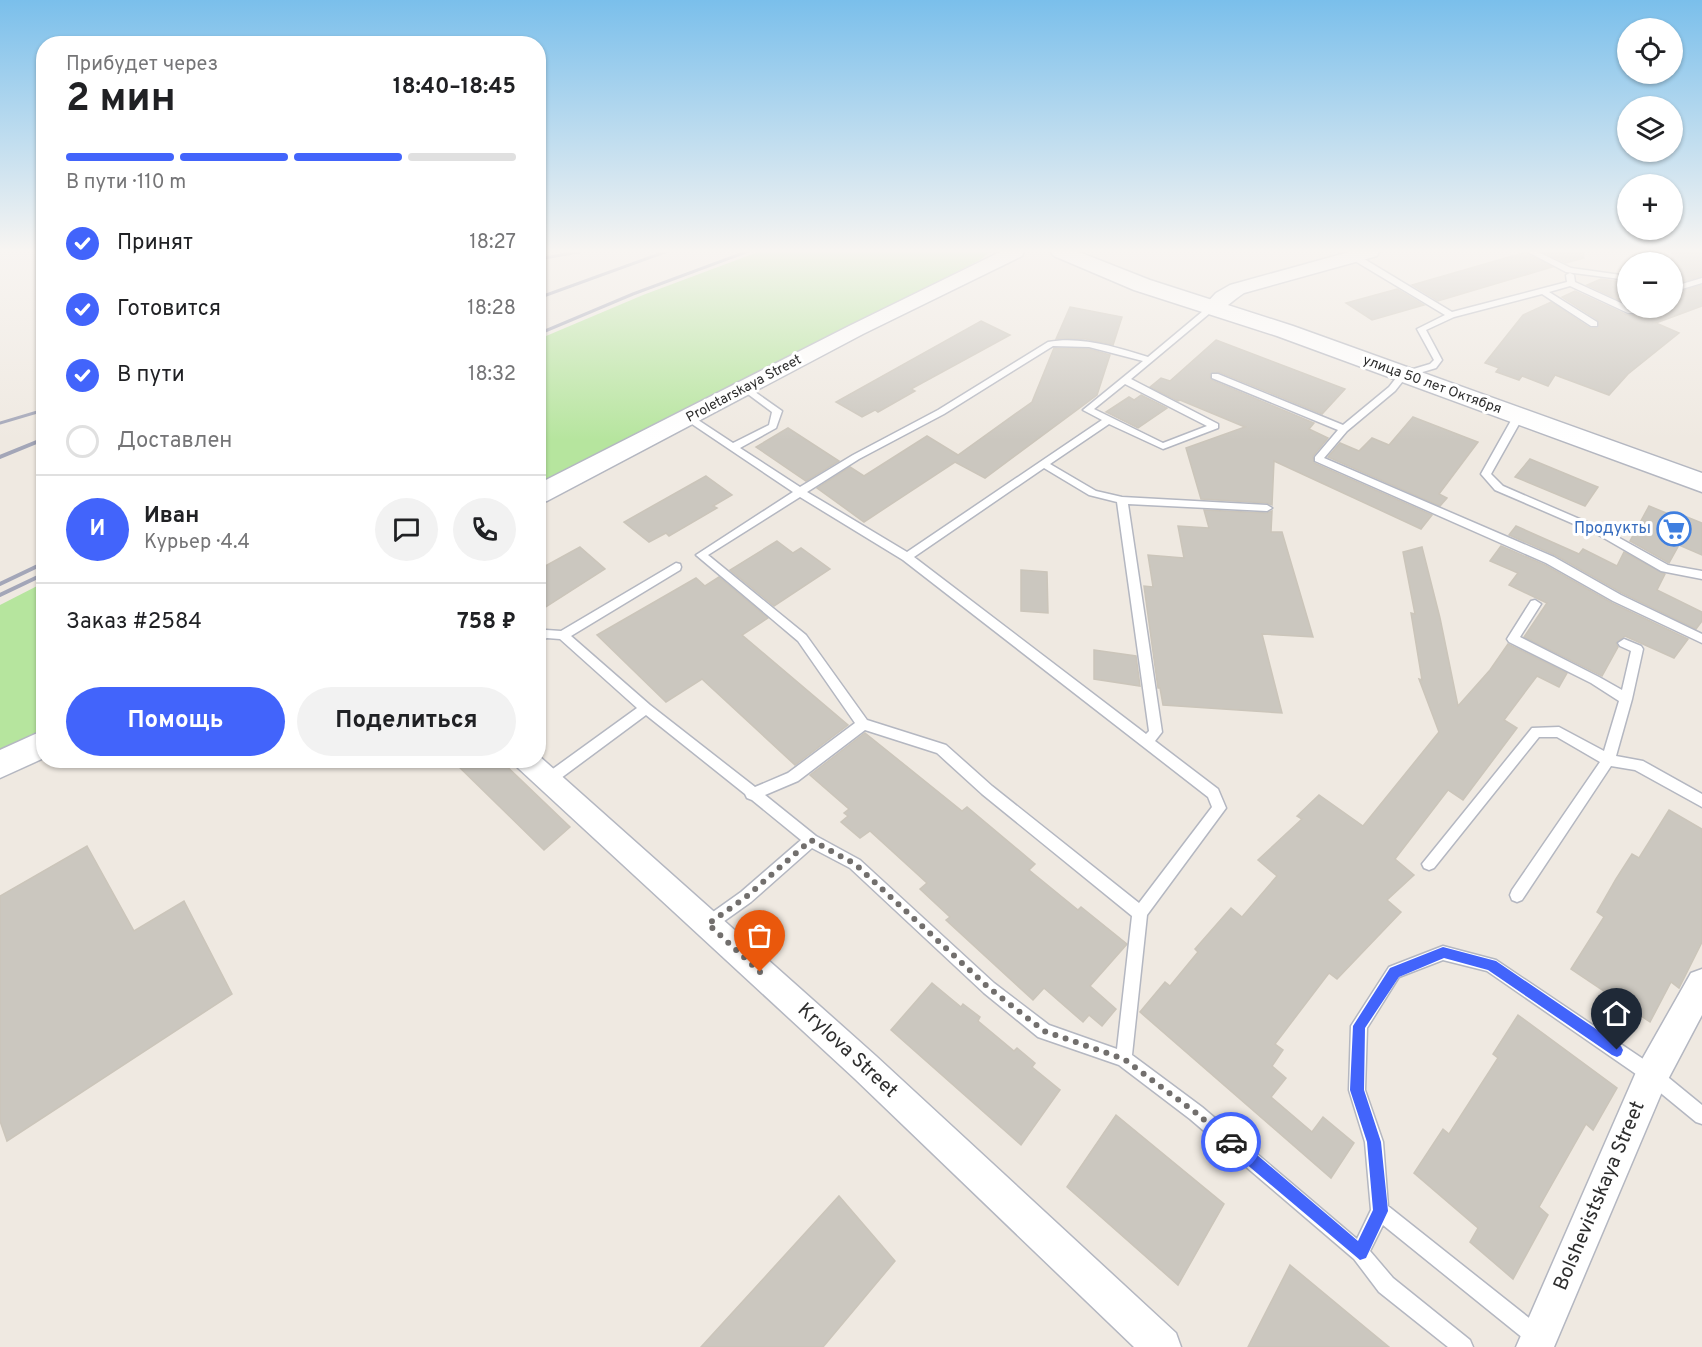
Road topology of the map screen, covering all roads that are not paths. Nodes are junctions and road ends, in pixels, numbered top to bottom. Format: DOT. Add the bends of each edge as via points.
graph roads {
  1 [pos="887,315"];
  2 [pos="1204,315"];
  3 [pos="1234,315"];
  4 [pos="1451,315"];
  5 [pos="1580,315"];
  6 [pos="1594,324"];
  7 [pos="1150,360"];
  8 [pos="1402,375"];
  9 [pos="1215,376"];
  10 [pos="1125,380"];
  11 [pos="745,389"];
  12 [pos="1518,417"];
  13 [pos="689,418"];
  14 [pos="1108,420"];
  15 [pos="1344,429"];
  16 [pos="732,448"];
  17 [pos="1043,464"];
  18 [pos="1702,483"];
  19 [pos="546,491"];
  20 [pos="800,492"];
  21 [pos="1122,500"];
  22 [pos="1267,508"];
  23 [pos="907,557"];
  24 [pos="676,567"];
  25 [pos="1702,574"];
  26 [pos="1535,604"];
  27 [pos="546,634"];
  28 [pos="563,635"];
  29 [pos="1702,639"];
  30 [pos="1624,643"];
  31 [pos="1626,699"];
  32 [pos="646,708"];
  33 [pos="863,724"];
  34 [pos="1148,741"];
  35 [pos="36,747"];
  36 [pos="1608,759"];
  37 [pos="0,765"];
  38 [pos="546,765"];
  39 [pos="538,770"];
  40 [pos="752,794"];
  41 [pos="1702,801"];
  42 [pos="811,840"];
  43 [pos="1429,864"];
  44 [pos="1517,895"];
  45 [pos="1140,913"];
  46 [pos="708,924"];
  47 [pos="1702,984"];
  48 [pos="1124,1059"];
  49 [pos="1652,1075"];
  50 [pos="1702,1116"];
  51 [pos="1380,1211"];
  52 [pos="1360,1253"];
  53 [pos="1537,1343"];
  54 [pos="1162,1347"];
  55 [pos="1463,1347"];
  1 -- 11 [label="street, Proletarskaya Street"];
  2 -- 7 [label="lane"];
  3 -- 8 [label="main road, улица 50 лет Октября"];
  4 -- 8 [label="lane" via="1421,329 1438,360 1433,366"];
  5 -- 6 [label="lane"];
  7 -- 10 [label="lane"];
  7 -- 20 [label="lane" via="1069,342 1051,344"];
  8 -- 12 [label="main road, улица 50 лет Октября"];
  8 -- 15 [label="lane" via="1392,389"];
  9 -- 15 [label="lane"];
  10 -- 14 [label="lane" via="1088,410"];
  10 -- 14 [label="lane" via="1215,426 1163,446"];
  11 -- 13 [label="street, Proletarskaya Street"];
  11 -- 16 [label="lane" via="777,411 773,426"];
  12 -- 18 [label="main road, улица 50 лет Октября"];
  12 -- 25 [label="lane" via="1486,474 1499,488 1601,532 1665,568"];
  13 -- 16 [label="lane"];
  13 -- 19 [label="street, Proletarskaya Street"];
  14 -- 17 [label="lane"];
  15 -- 29 [label="lane" via="1317,459 1550,560"];
  16 -- 20 [label="lane"];
  17 -- 21 [label="lane" via="1093,493"];
  17 -- 23 [label="lane"];
  20 -- 23 [label="lane"];
  20 -- 33 [label="lane" via="701,555 802,638"];
  21 -- 22 [label="lane"];
  21 -- 34 [label="lane" via="1156,732"];
  23 -- 34 [label="lane"];
  24 -- 28 [label="lane"];
  26 -- 31 [label="lane" via="1513,639"];
  27 -- 28 [label="lane"];
  28 -- 32 [label="lane"];
  30 -- 31 [label="lane" via="1637,649"];
  31 -- 36 [label="lane"];
  32 -- 38 [label="lane"];
  32 -- 40 [label="lane"];
  33 -- 40 [label="lane" via="793,777"];
  33 -- 45 [label="lane" via="941,749"];
  34 -- 45 [label="lane" via="1214,793 1219,808"];
  35 -- 37 [label="street"];
  36 -- 41 [label="lane" via="1638,765"];
  36 -- 43 [label="lane" via="1559,732 1536,732"];
  36 -- 44 [label="lane"];
  39 -- 46 [label="street, Krylova Street"];
  40 -- 42 [label="lane"];
  42 -- 46 [label="lane" via="746,897"];
  42 -- 48 [label="lane" via="855,864 989,988 1044,1031"];
  45 -- 48 [label="lane"];
  46 -- 54 [label="street, Krylova Street"];
  47 -- 49 [label="street, Bolshevistskaya Street"];
  48 -- 52 [label="lane" via="1196,1113"];
  49 -- 50 [label="lane"];
  49 -- 51 [label="lane" via="1491,965 1443,952 1394,972 1359,1026 1357,1090 1374,1142"];
  49 -- 53 [label="street, Bolshevistskaya Street"];
  51 -- 52 [label="lane"];
  51 -- 53 [label="lane"];
  52 -- 55 [label="lane" via="1386,1285"];
}
